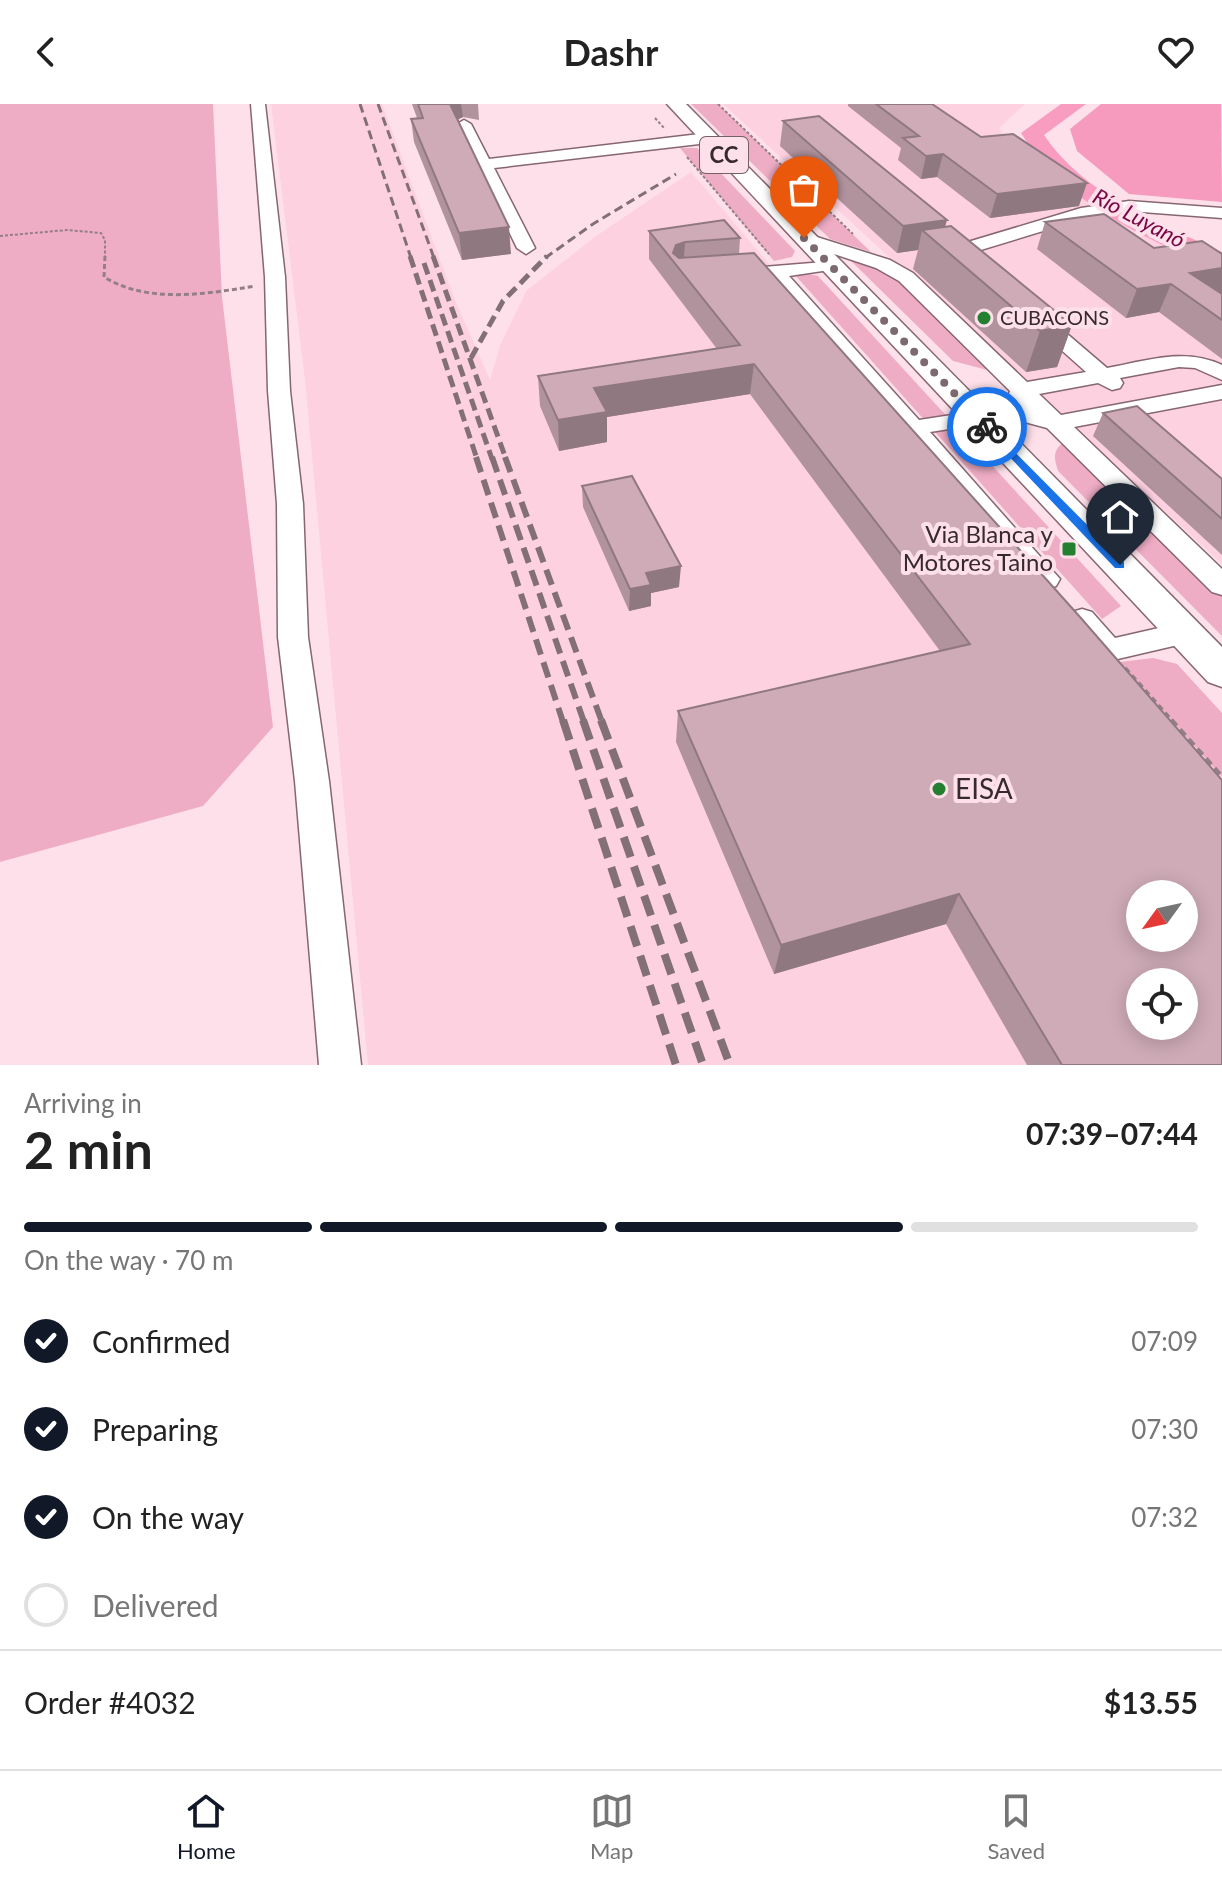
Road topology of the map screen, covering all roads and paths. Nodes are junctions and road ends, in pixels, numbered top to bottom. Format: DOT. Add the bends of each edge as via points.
graph roads {
  1 [pos="258,104"];
  2 [pos="676,104"];
  3 [pos="718,104"];
  4 [pos="655,118"];
  5 [pos="464,124"];
  6 [pos="708,138"];
  7 [pos="675,142"];
  8 [pos="485,164"];
  9 [pos="1222,213"];
  10 [pos="0,236"];
  11 [pos="804,238"];
  12 [pos="526,248"];
  13 [pos="883,264"];
  14 [pos="829,265"];
  15 [pos="779,272"];
  16 [pos="745,275"];
  17 [pos="275,283"];
  18 [pos="1023,306"];
  19 [pos="1222,373"];
  20 [pos="1103,375"];
  21 [pos="1222,392"];
  22 [pos="1018,401"];
  23 [pos="1140,407"];
  24 [pos="978,418"];
  25 [pos="1056,423"];
  26 [pos="911,428"];
  27 [pos="1222,585"];
  28 [pos="1185,633"];
  29 [pos="1109,650"];
  30 [pos="1222,672"];
  31 [pos="1222,777"];
  32 [pos="340,1065"];
  1 -- 17 [label="street"];
  2 -- 6 [label="main road, CC"];
  3 -- 13 [label="path"];
  4 -- 7 [label="path"];
  5 -- 8 [label="street"];
  6 -- 7 [label="street"];
  6 -- 11 [label="main road, CC"];
  7 -- 8 [label="street"];
  7 -- 15 [label="path"];
  8 -- 12 [label="street"];
  9 -- 13 [label="street" via="1129,206 1087,212 954,246 942,257"];
  10 -- 17 [label="path" via="67,230 101,233 104,277 114,285 170,295"];
  11 -- 13 [label="street"];
  11 -- 14 [label="main road, CC"];
  13 -- 22 [label="street" via="906,277"];
  14 -- 15 [label="street"];
  14 -- 24 [label="main road, CC"];
  15 -- 16 [label="street"];
  15 -- 26 [label="street"];
  17 -- 32 [label="street" via="293,637"];
  18 -- 20 [label="street"];
  19 -- 20 [label="street" via="1199,362 1179,361"];
  20 -- 22 [label="street"];
  20 -- 23 [label="street"];
  21 -- 23 [label="street"];
  22 -- 24 [label="street"];
  22 -- 25 [label="street"];
  23 -- 25 [label="street"];
  24 -- 26 [label="street"];
  24 -- 28 [label="main road, CC"];
  25 -- 27 [label="street"];
  26 -- 29 [label="street"];
  28 -- 29 [label="street"];
  28 -- 30 [label="main road, CC"];
  29 -- 31 [label="path"];
}
